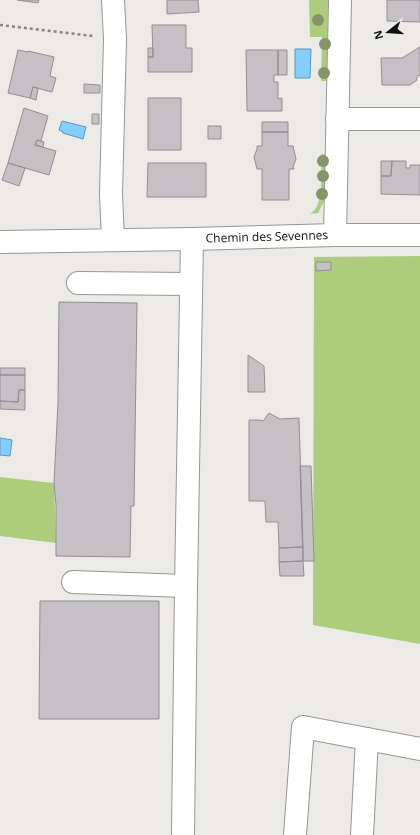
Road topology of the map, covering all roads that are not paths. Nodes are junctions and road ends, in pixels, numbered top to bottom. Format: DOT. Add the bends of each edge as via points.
graph roads {
  1 [pos="113,0"];
  2 [pos="340,0"];
  3 [pos="337,119"];
  4 [pos="420,119"];
  5 [pos="335,235"];
  6 [pos="420,235"];
  7 [pos="192,239"];
  8 [pos="114,240"];
  9 [pos="0,242"];
  10 [pos="78,283"];
  11 [pos="191,284"];
  12 [pos="73,582"];
  13 [pos="186,586"];
  14 [pos="367,739"];
  15 [pos="420,749"];
  16 [pos="184,835"];
  17 [pos="295,835"];
  18 [pos="362,835"];
  1 -- 8 [label="street" via="115,39 111,194"];
  2 -- 3 [label="street"];
  3 -- 4 [label="street"];
  3 -- 5 [label="street"];
  5 -- 6 [label="street, Chemin des Sevennes"];
  5 -- 7 [label="street, Chemin des Sevennes"];
  7 -- 8 [label="street, Chemin des Sevennes"];
  7 -- 11 [label="street"];
  8 -- 9 [label="street, Chemin des Sevennes"];
  10 -- 11 [label="street"];
  11 -- 13 [label="street"];
  12 -- 13 [label="street"];
  13 -- 16 [label="street"];
  14 -- 15 [label="street"];
  14 -- 17 [label="street" via="303,727"];
  14 -- 18 [label="street"];
}
